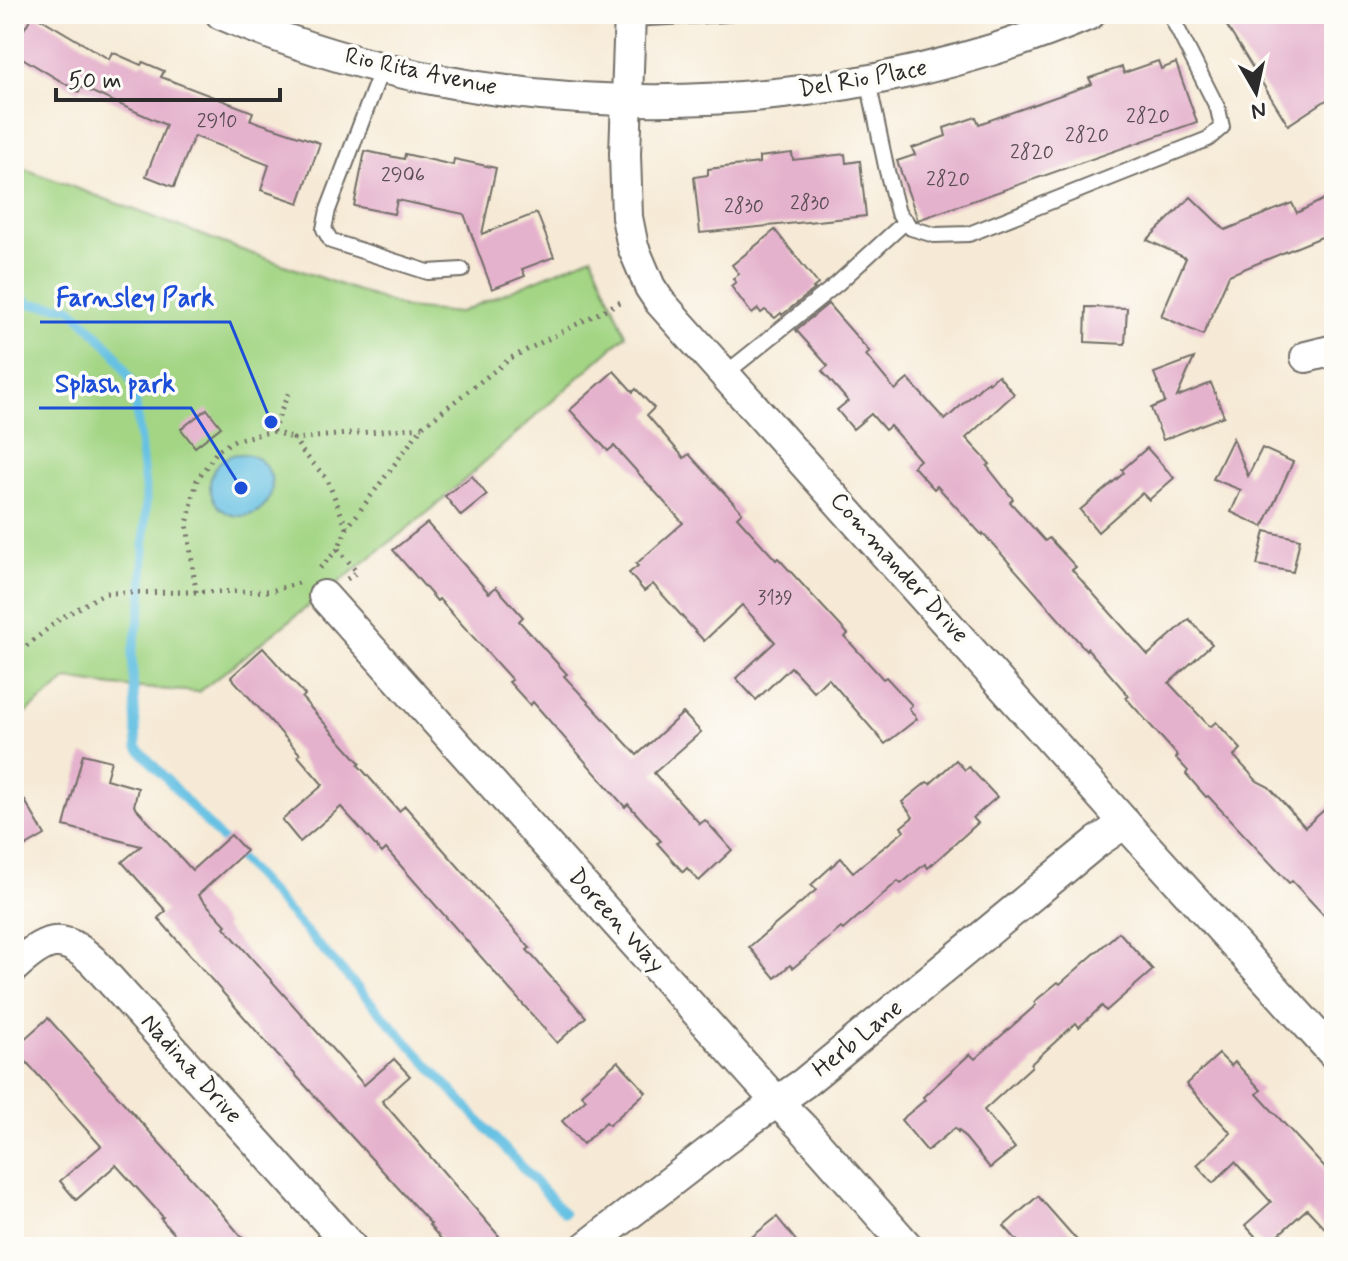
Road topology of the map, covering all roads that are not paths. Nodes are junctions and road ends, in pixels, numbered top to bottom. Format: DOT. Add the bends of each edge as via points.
graph roads {
  1 [pos="221,14"];
  2 [pos="708,14"];
  3 [pos="727,14"];
  4 [pos="1090,14"];
  5 [pos="1170,14"];
  6 [pos="630,16"];
  7 [pos="382,68"];
  8 [pos="868,81"];
  9 [pos="627,99"];
  10 [pos="906,221"];
  11 [pos="462,270"];
  12 [pos="725,374"];
  13 [pos="315,582"];
  14 [pos="1125,823"];
  15 [pos="14,967"];
  16 [pos="1334,1054"];
  17 [pos="777,1102"];
  18 [pos="351,1247"];
  19 [pos="586,1247"];
  20 [pos="908,1247"];
  1 -- 7 [label="street, Rio Rita Avenue"];
  2 -- 3 [label="lane"];
  2 -- 6 [label="lane"];
  4 -- 8 [label="street, Del Rio Place" via="996,49"];
  5 -- 10 [label="lane" via="1218,109 1222,127 1208,139 969,234 934,235 911,228"];
  6 -- 9 [label="street, Commander Drive"];
  7 -- 9 [label="street, Rio Rita Avenue" via="562,98"];
  7 -- 11 [label="lane" via="324,229 331,241 428,272"];
  8 -- 9 [label="street, Del Rio Place" via="733,98"];
  8 -- 10 [label="lane" via="898,213"];
  9 -- 12 [label="street, Commander Drive" via="627,217 633,247 650,287"];
  10 -- 12 [label="lane"];
  12 -- 14 [label="street, Commander Drive"];
  13 -- 17 [label="street, Doreen Way"];
  14 -- 16 [label="street, Commander Drive"];
  14 -- 17 [label="street, Herb Lane"];
  15 -- 18 [label="street, Nadina Drive" via="41,946 59,942 79,948"];
  17 -- 19 [label="street, Herb Lane"];
  17 -- 20 [label="street, Doreen Way"];
}
